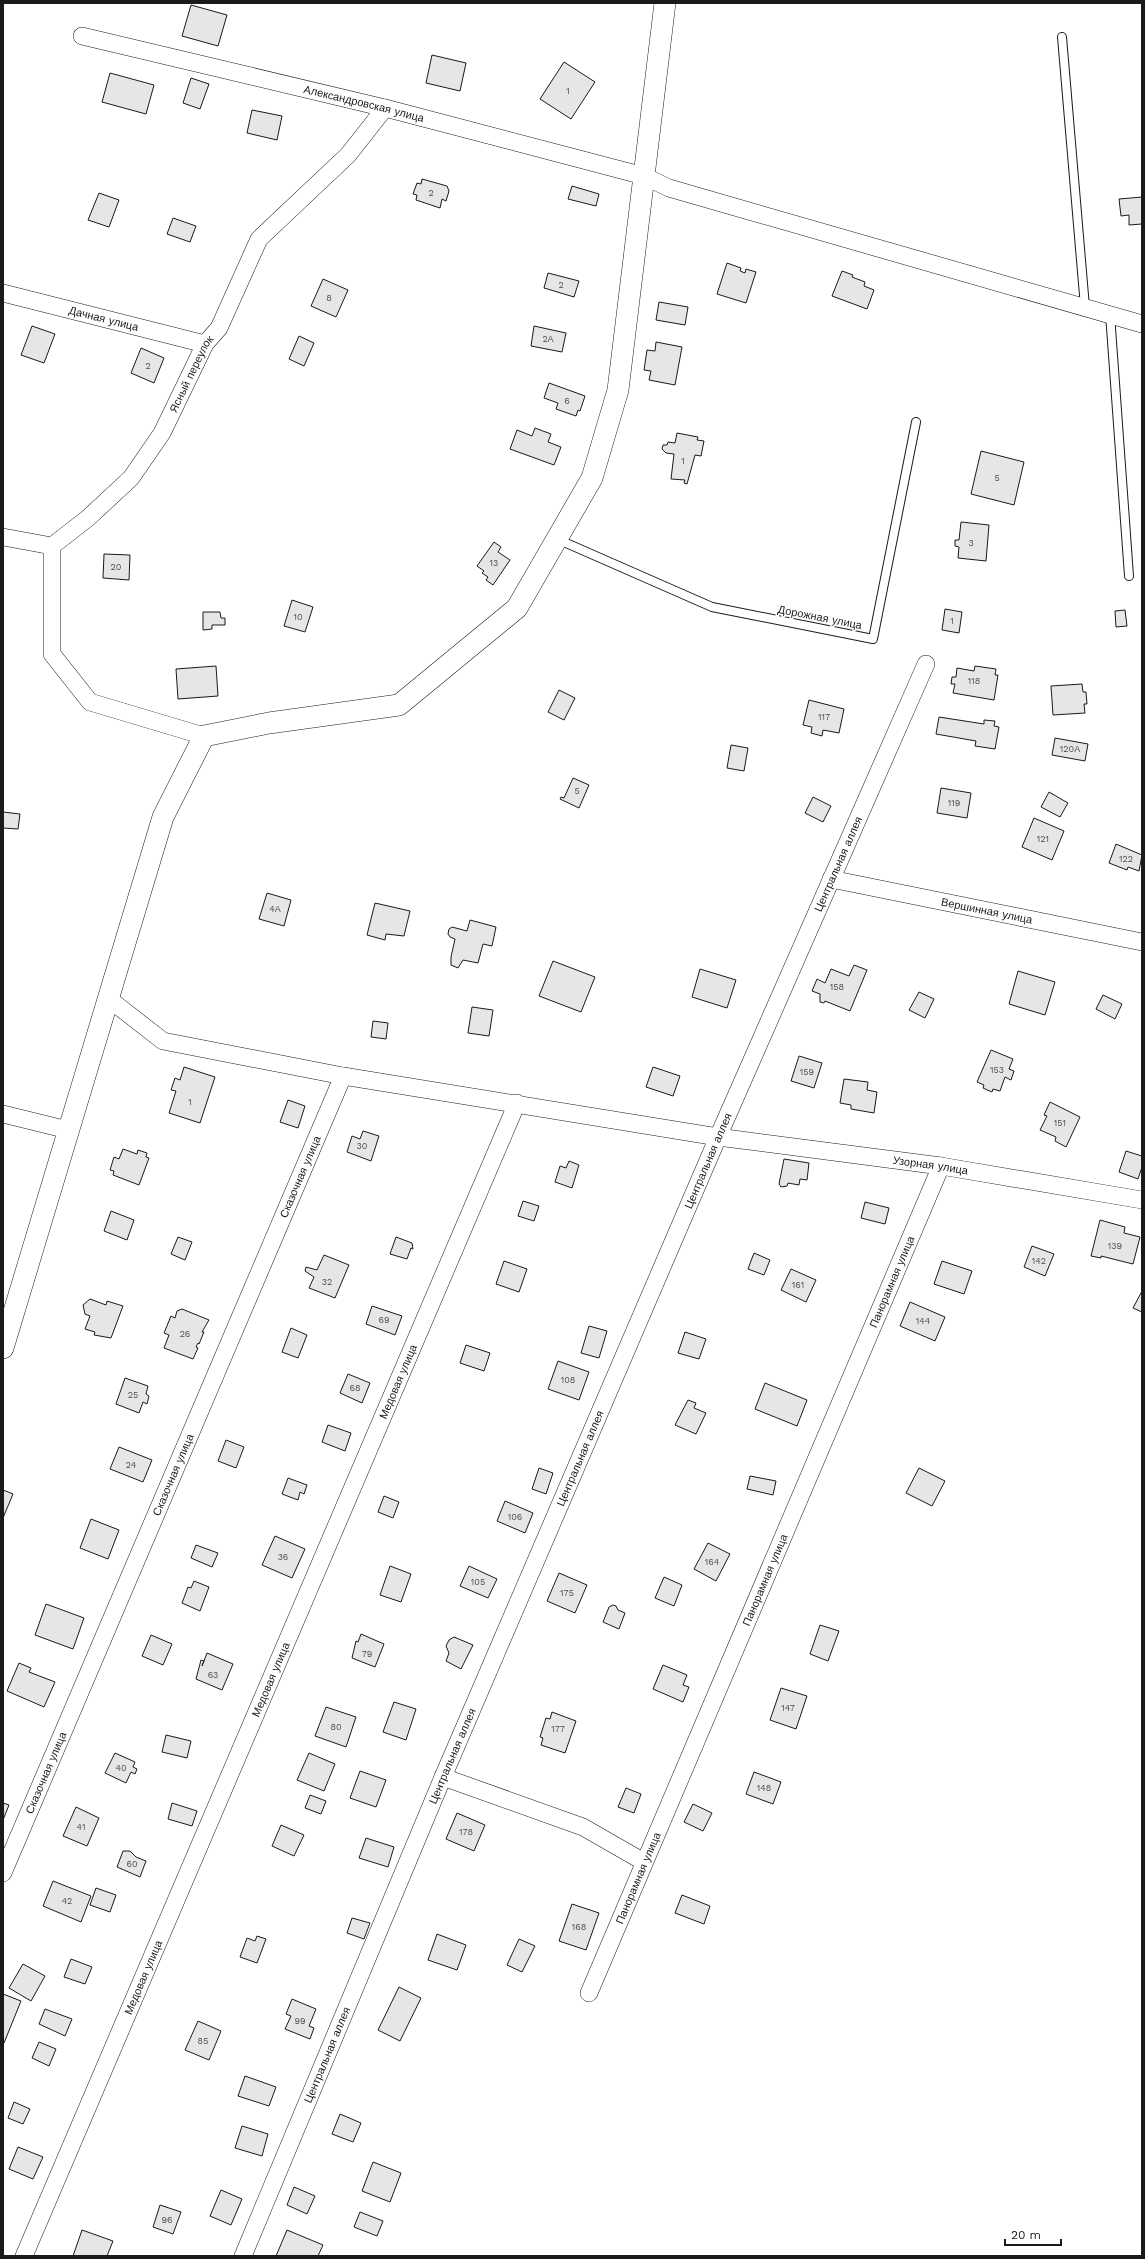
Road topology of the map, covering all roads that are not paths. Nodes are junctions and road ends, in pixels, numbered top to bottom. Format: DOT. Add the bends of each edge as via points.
graph roads {
  1 [pos="665,3"];
  2 [pos="82,36"];
  3 [pos="1062,37"];
  4 [pos="385,108"];
  5 [pos="644,176"];
  6 [pos="3,293"];
  7 [pos="1085,307"];
  8 [pos="1110,314"];
  9 [pos="1142,324"];
  10 [pos="205,344"];
  11 [pos="916,422"];
  12 [pos="3,537"];
  13 [pos="557,539"];
  14 [pos="52,546"];
  15 [pos="1129,576"];
  16 [pos="926,664"];
  17 [pos="204,736"];
  18 [pos="832,879"];
  19 [pos="1142,942"];
  20 [pos="109,999"];
  21 [pos="343,1076"];
  22 [pos="517,1103"];
  23 [pos="3,1114"];
  24 [pos="68,1130"];
  25 [pos="718,1137"];
  26 [pos="941,1166"];
  27 [pos="1142,1200"];
  28 [pos="3,1348"];
  29 [pos="443,1777"];
  30 [pos="644,1862"];
  31 [pos="3,1873"];
  32 [pos="589,1993"];
  33 [pos="24,2256"];
  34 [pos="243,2256"];
  1 -- 5 [label="street"];
  2 -- 4 [label="street, Александровская улица"];
  3 -- 7 [label="lane"];
  4 -- 5 [label="street, Александровская улица"];
  4 -- 10 [label="street, Ясный переулок" via="348,155 259,239 219,328"];
  5 -- 7 [label="street, Александровская улица" via="669,188"];
  5 -- 13 [label="street" via="618,390 592,478"];
  6 -- 10 [label="street, Дачная улица"];
  7 -- 8 [label="street, Александровская улица"];
  8 -- 9 [label="street, Александровская улица"];
  8 -- 15 [label="lane"];
  10 -- 14 [label="street, Ясный переулок" via="162,433 131,478 88,518"];
  11 -- 13 [label="lane, Дорожная улица" via="873,639 712,607"];
  12 -- 14 [label="street"];
  13 -- 17 [label="street" via="517,608 399,705 269,723"];
  14 -- 17 [label="street" via="52,654 90,702"];
  16 -- 18 [label="street, Центральная аллея"];
  17 -- 20 [label="street" via="164,817"];
  18 -- 19 [label="street, Вершинная улица"];
  18 -- 25 [label="street, Центральная аллея"];
  20 -- 21 [label="street, Узорная улица" via="163,1041"];
  20 -- 24 [label="street"];
  21 -- 22 [label="street, Узорная улица"];
  21 -- 31 [label="street, Сказочная улица"];
  22 -- 25 [label="street, Узорная улица"];
  22 -- 33 [label="street, Медовая улица"];
  23 -- 24 [label="street"];
  24 -- 28 [label="street"];
  25 -- 26 [label="street, Узорная улица"];
  25 -- 29 [label="street, Центральная аллея"];
  26 -- 27 [label="street, Узорная улица"];
  26 -- 30 [label="street, Панорамная улица"];
  29 -- 30 [label="street" via="583,1827"];
  29 -- 34 [label="street, Центральная аллея"];
  30 -- 32 [label="street, Панорамная улица"];
}
